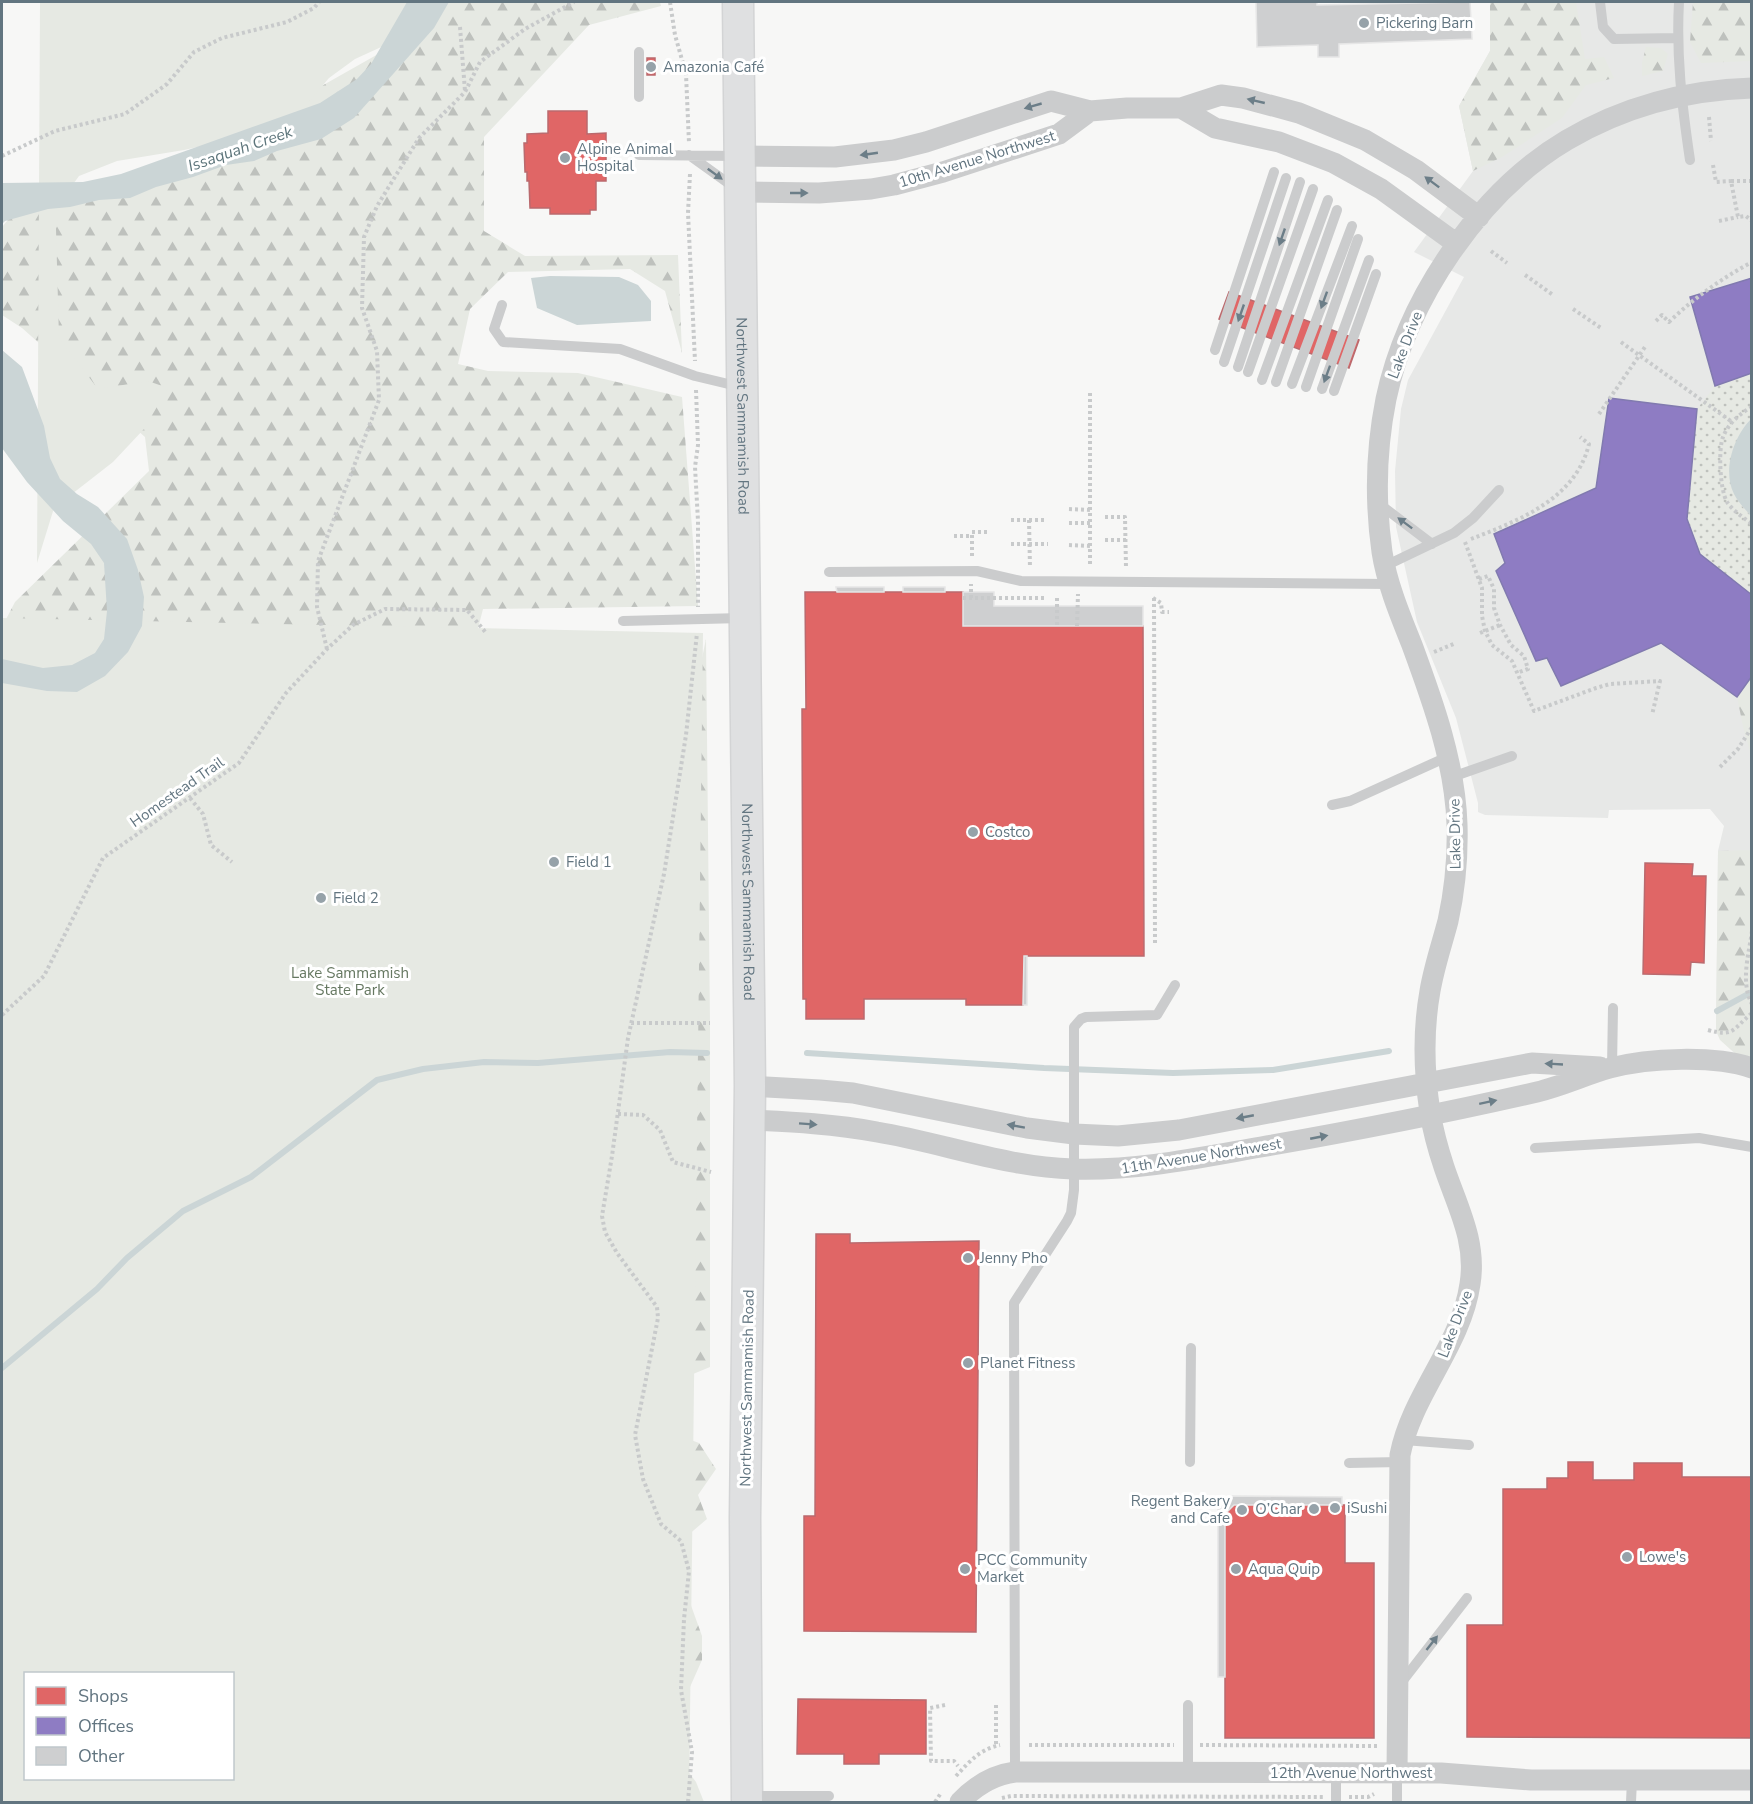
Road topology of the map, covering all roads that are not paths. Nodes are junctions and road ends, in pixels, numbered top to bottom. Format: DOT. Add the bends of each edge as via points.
graph roads {
  1 [pos="738,2"];
  2 [pos="1600,2"];
  3 [pos="1679,2"];
  4 [pos="1677,38"];
  5 [pos="639,52"];
  6 [pos="1752,88"];
  7 [pos="1680,96"];
  8 [pos="639,97"];
  9 [pos="1181,108"];
  10 [pos="1089,111"];
  11 [pos="639,155"];
  12 [pos="689,155"];
  13 [pos="740,156"];
  14 [pos="1690,160"];
  15 [pos="1274,172"];
  16 [pos="1286,177"];
  17 [pos="1300,182"];
  18 [pos="1313,189"];
  19 [pos="740,192"];
  20 [pos="1328,200"];
  21 [pos="1337,210"];
  22 [pos="1479,217"];
  23 [pos="1352,226"];
  24 [pos="1358,239"];
  25 [pos="1457,244"];
  26 [pos="1369,260"];
  27 [pos="1376,274"];
  28 [pos="502,305"];
  29 [pos="1215,350"];
  30 [pos="1224,362"];
  31 [pos="1262,380"];
  32 [pos="1276,382"];
  33 [pos="1292,384"];
  34 [pos="1306,387"];
  35 [pos="744,388"];
  36 [pos="1322,389"];
  37 [pos="1334,391"];
  38 [pos="1499,490"];
  39 [pos="1378,503"];
  40 [pos="1432,544"];
  41 [pos="829,572"];
  42 [pos="1387,575"];
  43 [pos="746,618"];
  44 [pos="623,621"];
  45 [pos="1512,756"];
  46 [pos="1450,767"];
  47 [pos="1332,805"];
  48 [pos="1175,985"];
  49 [pos="1613,1008"];
  50 [pos="1612,1068"];
  51 [pos="1752,1068"];
  52 [pos="1426,1083"];
  53 [pos="750,1086"];
  54 [pos="1430,1115"];
  55 [pos="750,1120"];
  56 [pos="1074,1134"];
  57 [pos="1752,1147"];
  58 [pos="1535,1148"];
  59 [pos="1074,1169"];
  60 [pos="1191,1348"];
  61 [pos="1404,1440"];
  62 [pos="1468,1445"];
  63 [pos="1190,1462"];
  64 [pos="1400,1462"];
  65 [pos="1348,1463"];
  66 [pos="1467,1598"];
  67 [pos="1397,1688"];
  68 [pos="1188,1705"];
  69 [pos="1015,1772"];
  70 [pos="1188,1773"];
  71 [pos="1336,1773"];
  72 [pos="1397,1773"];
  73 [pos="1632,1780"];
  74 [pos="1752,1780"];
  75 [pos="829,1796"];
  76 [pos="747,1799"];
  77 [pos="1336,1800"];
  78 [pos="960,1803"];
  79 [pos="1397,1803"];
  80 [pos="1631,1803"];
  1 -- 13 [label="main road, Northwest Sammamish Road"];
  2 -- 4 [label="lane" via="1603,27 1614,39"];
  3 -- 4 [label="lane"];
  4 -- 7 [label="lane"];
  5 -- 8 [label="lane"];
  6 -- 7 [label="street, Lake Drive"];
  7 -- 14 [label="lane"];
  7 -- 22 [label="street, Lake Drive" via="1612,118 1563,142 1521,175"];
  9 -- 10 [label="street, 10th Avenue Northwest"];
  22 -- 9 [label="street, 10th Avenue Northwest, one-way" via="1388,152 1323,122 1277,106 1221,95"];
  9 -- 25 [label="street, 10th Avenue Northwest" via="1215,128 1279,142 1334,163 1381,189"];
  10 -- 13 [label="street, 10th Avenue Northwest, one-way" via="1051,101 894,150 835,157"];
  19 -- 10 [label="street, 10th Avenue Northwest, one-way" via="819,193 894,185 1059,134"];
  11 -- 12 [label="lane, 10th Avenue Northwest"];
  12 -- 13 [label="lane, 10th Avenue Northwest"];
  12 -- 19 [label="lane, one-way"];
  13 -- 19 [label="main road, Northwest Sammamish Road"];
  15 -- 29 [label="lane"];
  16 -- 30 [label="lane, one-way"];
  17 -- 18 [label="lane, one-way" via="1243,370"];
  19 -- 35 [label="main road, Northwest Sammamish Road"];
  20 -- 31 [label="lane"];
  21 -- 32 [label="lane"];
  22 -- 25 [label="street, Lake Drive"];
  23 -- 33 [label="lane, one-way"];
  24 -- 34 [label="lane"];
  25 -- 39 [label="street, Lake Drive" via="1423,299 1394,370 1381,431"];
  26 -- 36 [label="lane, one-way"];
  27 -- 37 [label="lane"];
  28 -- 35 [label="lane" via="494,329 503,342 620,349 695,376"];
  35 -- 43 [label="main road, Northwest Sammamish Road"];
  38 -- 40 [label="lane" via="1473,518"];
  40 -- 39 [label="lane, one-way"];
  39 -- 42 [label="street, Lake Drive"];
  40 -- 42 [label="lane"];
  41 -- 42 [label="lane" via="977,571 1021,581"];
  42 -- 46 [label="street, Lake Drive" via="1424,678"];
  43 -- 44 [label="lane"];
  43 -- 53 [label="main road, Northwest Sammamish Road"];
  45 -- 46 [label="lane"];
  46 -- 47 [label="lane"];
  46 -- 52 [label="street, Lake Drive" via="1457,815 1457,855 1452,898 1430,992"];
  48 -- 56 [label="lane" via="1157,1015 1086,1017 1077,1023 1073,1031"];
  49 -- 50 [label="lane"];
  50 -- 51 [label="street, 11th Avenue Northwest" via="1693,1059"];
  50 -- 52 [label="street, 11th Avenue Northwest, one-way" via="1532,1063"];
  54 -- 50 [label="street, 11th Avenue Northwest, one-way" via="1540,1091"];
  52 -- 54 [label="street, Lake Drive"];
  52 -- 56 [label="street, 11th Avenue Northwest, one-way" via="1179,1130 1118,1136"];
  53 -- 55 [label="main road, Northwest Sammamish Road"];
  56 -- 53 [label="street, 11th Avenue Northwest, one-way" via="974,1119 853,1094"];
  59 -- 54 [label="street, 11th Avenue Northwest, one-way" via="1169,1163"];
  54 -- 61 [label="street, Lake Drive" via="1442,1163 1467,1230 1472,1268 1470,1289 1458,1323"];
  55 -- 59 [label="street, 11th Avenue Northwest, one-way" via="846,1127 1013,1163"];
  55 -- 76 [label="main road, Northwest Sammamish Road"];
  56 -- 59 [label="lane"];
  57 -- 58 [label="lane" via="1699,1138"];
  59 -- 69 [label="lane" via="1071,1213 1014,1303"];
  60 -- 63 [label="lane"];
  61 -- 62 [label="lane"];
  61 -- 64 [label="street, Lake Drive"];
  64 -- 65 [label="lane"];
  64 -- 67 [label="street, Lake Drive"];
  67 -- 66 [label="lane, one-way"];
  67 -- 72 [label="street, Lake Drive"];
  68 -- 70 [label="lane"];
  69 -- 70 [label="street, 12th Avenue Northwest"];
  69 -- 78 [label="street, 12th Avenue Northwest" via="984,1782"];
  70 -- 71 [label="street, 12th Avenue Northwest"];
  71 -- 72 [label="street, 12th Avenue Northwest"];
  71 -- 77 [label="lane"];
  72 -- 73 [label="street, 12th Avenue Northwest" via="1531,1780"];
  72 -- 79 [label="lane"];
  73 -- 74 [label="street, 12th Avenue Northwest"];
  73 -- 80 [label="lane"];
  75 -- 76 [label="lane"];
}
